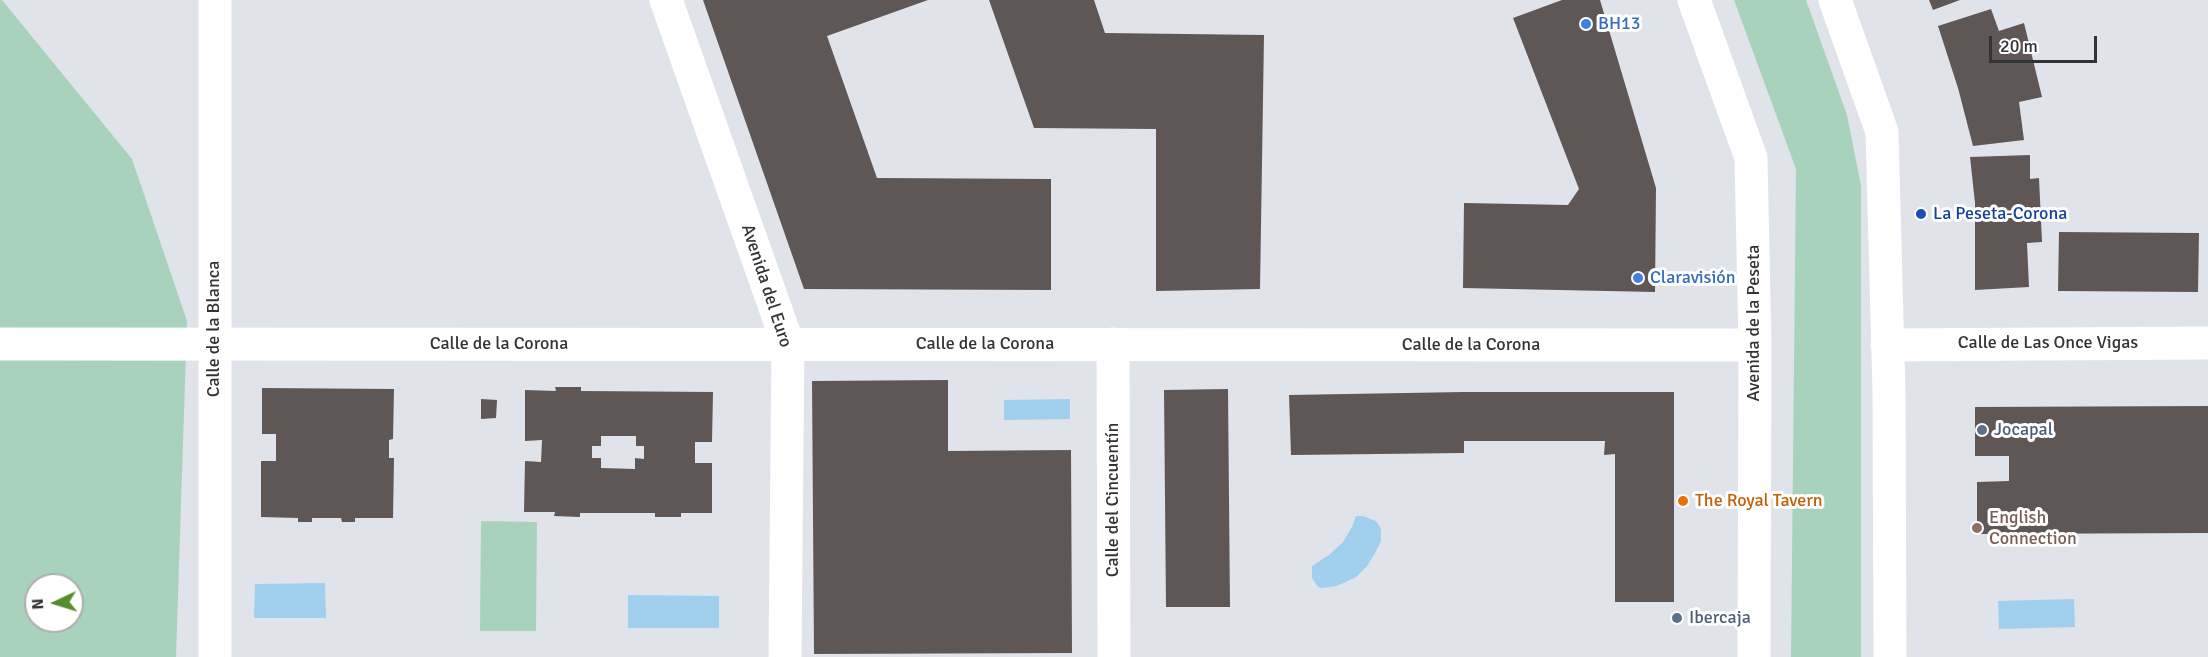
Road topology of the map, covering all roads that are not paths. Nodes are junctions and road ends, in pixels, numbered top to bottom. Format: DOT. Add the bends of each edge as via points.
graph roads {
  1 [pos="215,0"];
  2 [pos="666,0"];
  3 [pos="1694,0"];
  4 [pos="1835,0"];
  5 [pos="2208,343"];
  6 [pos="0,344"];
  7 [pos="214,344"];
  8 [pos="788,344"];
  9 [pos="1113,344"];
  10 [pos="1755,345"];
  11 [pos="1887,345"];
  12 [pos="215,657"];
  13 [pos="785,657"];
  14 [pos="1114,657"];
  15 [pos="1754,657"];
  16 [pos="1890,657"];
  1 -- 7 [label="street, Calle de la Blanca"];
  2 -- 8 [label="street, Avenida del Euro"];
  3 -- 10 [label="street, Avenida de la Peseta" via="1751,158"];
  4 -- 11 [label="street" via="1882,132"];
  5 -- 11 [label="street, Calle de Las Once Vigas"];
  6 -- 7 [label="street, Calle de la Corona"];
  7 -- 8 [label="street, Calle de la Corona"];
  7 -- 12 [label="street, Calle de la Blanca"];
  8 -- 9 [label="street, Calle de la Corona"];
  8 -- 13 [label="street, Avenida del Euro"];
  9 -- 10 [label="street, Calle de la Corona"];
  9 -- 14 [label="street, Calle del Cincuentín"];
  10 -- 15 [label="street, Avenida de la Peseta"];
  11 -- 16 [label="street"];
}
